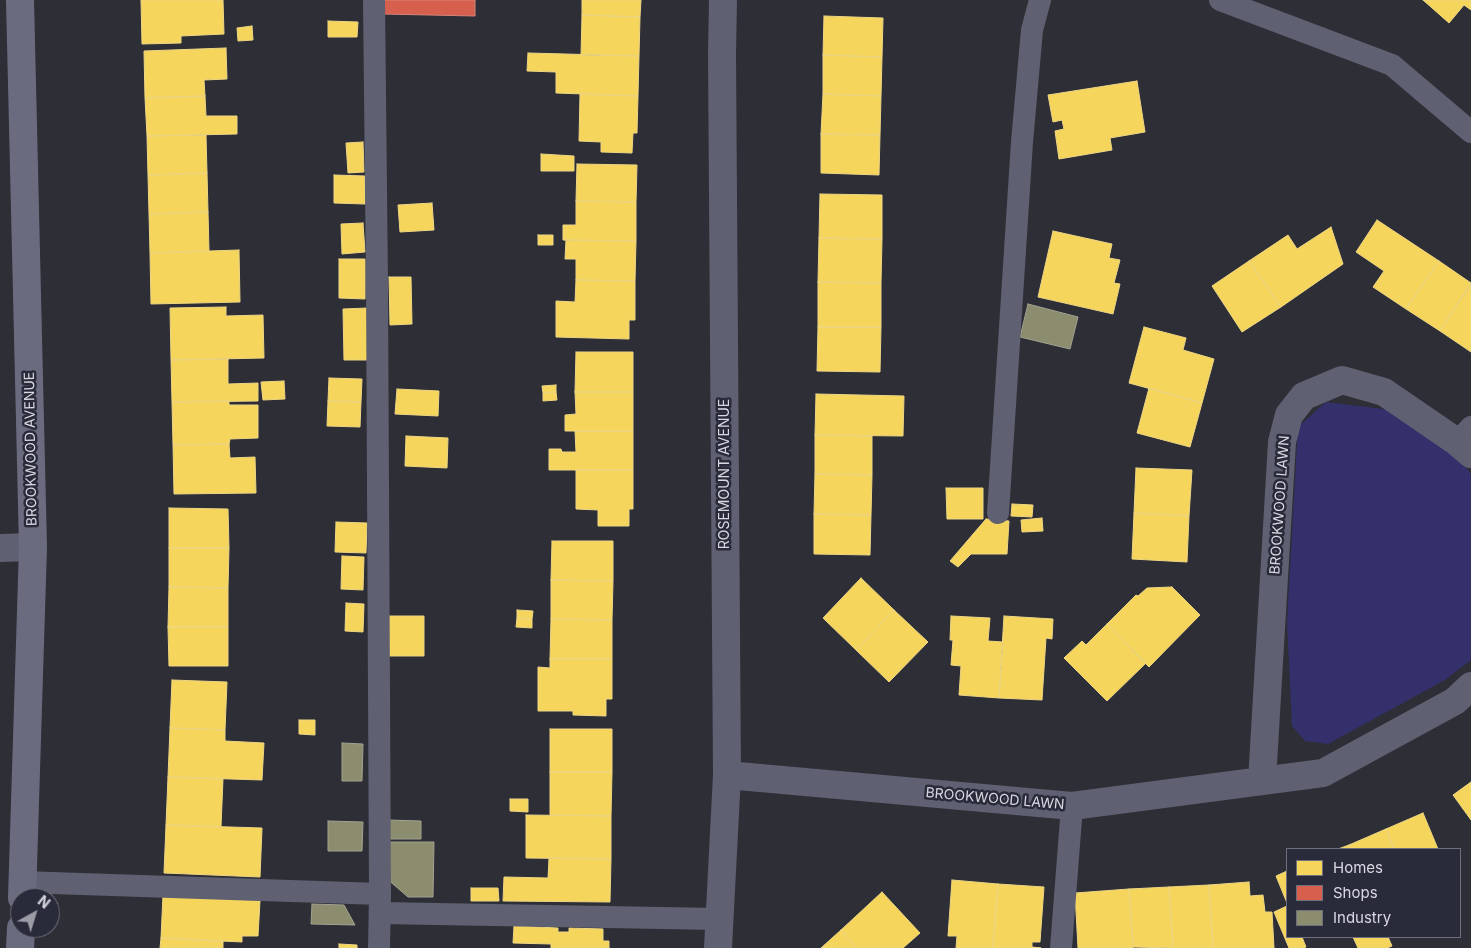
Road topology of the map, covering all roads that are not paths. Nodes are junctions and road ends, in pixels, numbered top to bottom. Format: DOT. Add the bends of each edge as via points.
graph roads {
  1 [pos="20,0"];
  2 [pos="374,0"];
  3 [pos="723,0"];
  4 [pos="1040,0"];
  5 [pos="1220,0"];
  6 [pos="1471,132"];
  7 [pos="1466,441"];
  8 [pos="998,513"];
  9 [pos="34,547"];
  10 [pos="0,548"];
  11 [pos="1471,686"];
  12 [pos="727,776"];
  13 [pos="1262,781"];
  14 [pos="1072,806"];
  15 [pos="22,888"];
  16 [pos="60,891"];
  17 [pos="380,903"];
  18 [pos="718,919"];
  19 [pos="379,948"];
  20 [pos="718,948"];
  21 [pos="1061,948"];
  1 -- 9 [label="main road, BROOKWOOD AVENUE"];
  2 -- 17 [label="lane"];
  3 -- 12 [label="street, ROSEMOUNT AVENUE"];
  4 -- 8 [label="lane" via="1032,30 1022,142"];
  5 -- 6 [label="lane" via="1392,65"];
  7 -- 13 [label="street, BROOKWOOD LAWN" via="1384,392 1342,380 1304,396 1289,415 1282,442"];
  9 -- 10 [label="street"];
  9 -- 15 [label="main road, BROOKWOOD AVENUE"];
  11 -- 13 [label="street, BROOKWOOD LAWN" via="1455,701 1323,773"];
  12 -- 14 [label="street, BROOKWOOD LAWN"];
  12 -- 18 [label="street, ROSEMOUNT AVENUE"];
  13 -- 14 [label="street, BROOKWOOD LAWN"];
  14 -- 21 [label="lane"];
  16 -- 17 [label="lane"];
  17 -- 18 [label="lane"];
  17 -- 19 [label="lane"];
  18 -- 20 [label="street, ROSEMOUNT AVENUE"];
}
